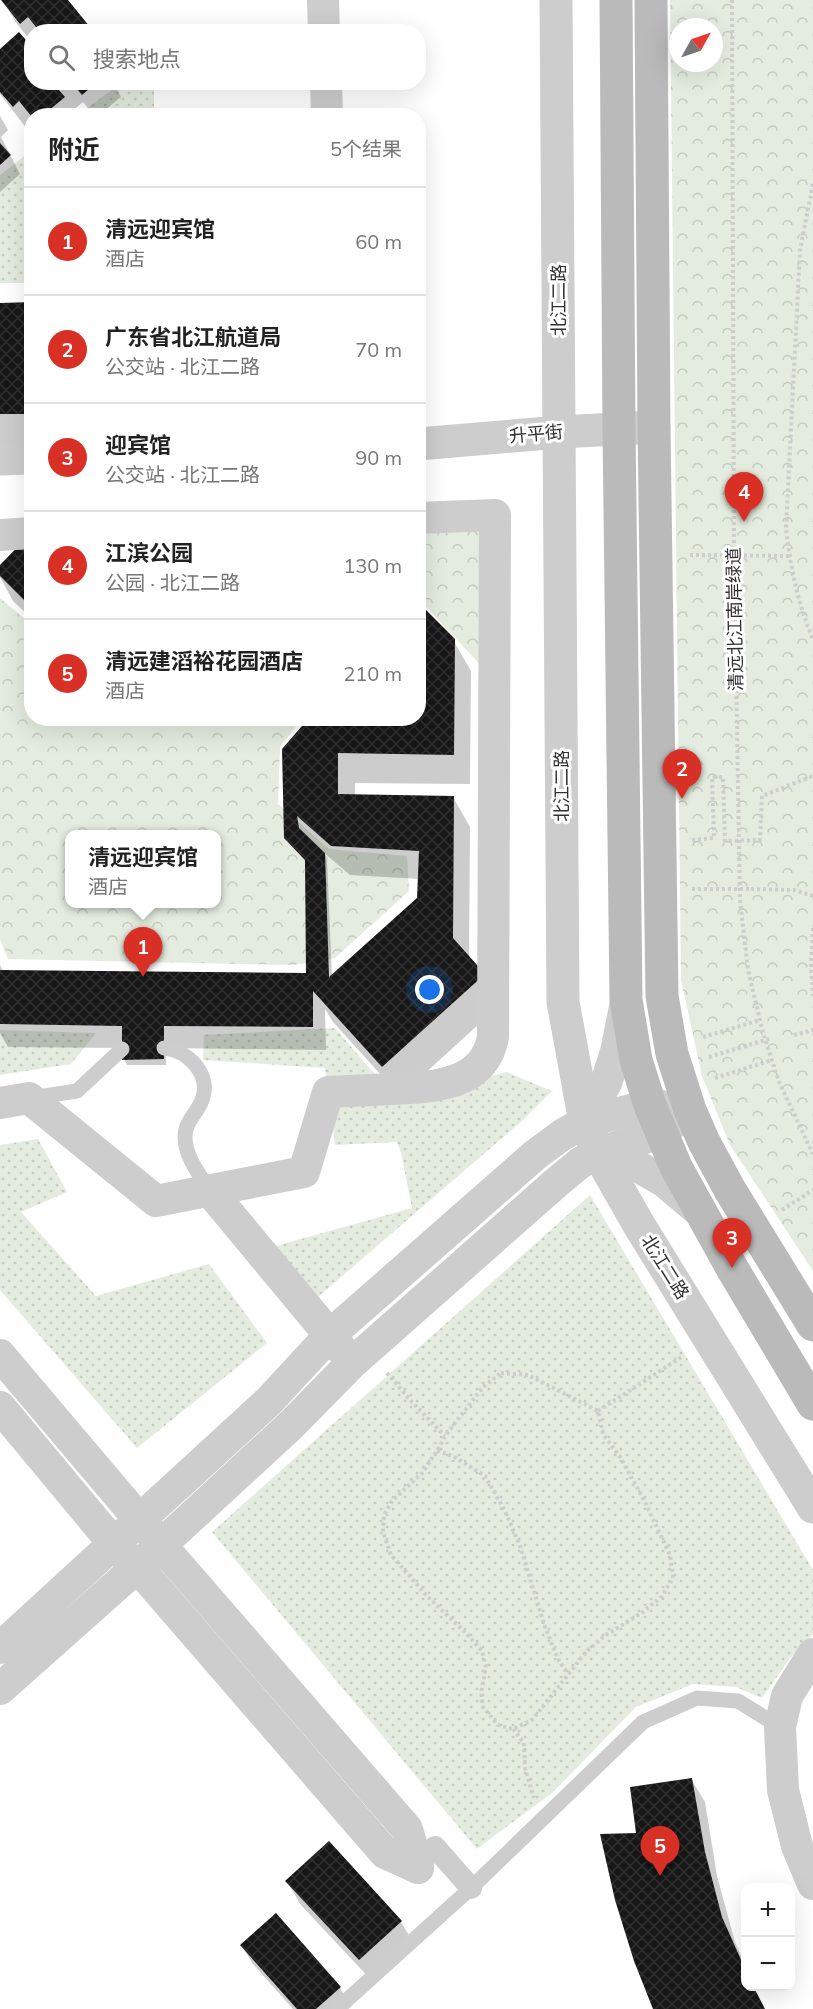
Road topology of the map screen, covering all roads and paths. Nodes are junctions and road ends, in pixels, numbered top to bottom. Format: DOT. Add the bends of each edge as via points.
graph roads {
  1 [pos="323,0"];
  2 [pos="556,0"];
  3 [pos="616,0"];
  4 [pos="651,0"];
  5 [pos="732,0"];
  6 [pos="324,24"];
  7 [pos="326,90"];
  8 [pos="327,108"];
  9 [pos="813,184"];
  10 [pos="654,427"];
  11 [pos="619,428"];
  12 [pos="560,432"];
  13 [pos="426,443"];
  14 [pos="24,458"];
  15 [pos="0,459"];
  16 [pos="426,518"];
  17 [pos="24,534"];
  18 [pos="0,535"];
  19 [pos="690,555"];
  20 [pos="734,556"];
  21 [pos="789,556"];
  22 [pos="813,639"];
  23 [pos="813,776"];
  24 [pos="692,840"];
  25 [pos="739,842"];
  26 [pos="692,888"];
  27 [pos="813,896"];
  28 [pos="813,928"];
  29 [pos="813,996"];
  30 [pos="626,1000"];
  31 [pos="760,1020"];
  32 [pos="813,1030"];
  33 [pos="794,1035"];
  34 [pos="704,1037"];
  35 [pos="772,1038"];
  36 [pos="122,1048"];
  37 [pos="164,1048"];
  38 [pos="709,1057"];
  39 [pos="772,1060"];
  40 [pos="715,1078"];
  41 [pos="15,1100"];
  42 [pos="690,1110"];
  43 [pos="655,1119"];
  44 [pos="585,1122"];
  45 [pos="598,1153"];
  46 [pos="813,1154"];
  47 [pos="813,1190"];
  48 [pos="210,1191"];
  49 [pos="782,1210"];
  50 [pos="700,1212"];
  51 [pos="813,1324"];
  52 [pos="330,1335"];
  53 [pos="0,1355"];
  54 [pos="684,1355"];
  55 [pos="360,1356"];
  56 [pos="813,1404"];
  57 [pos="0,1407"];
  58 [pos="598,1411"];
  59 [pos="445,1436"];
  60 [pos="437,1451"];
  61 [pos="813,1507"];
  62 [pos="140,1520"];
  63 [pos="114,1544"];
  64 [pos="160,1544"];
  65 [pos="136,1568"];
  66 [pos="0,1648"];
  67 [pos="813,1654"];
  68 [pos="568,1674"];
  69 [pos="0,1689"];
  70 [pos="780,1727"];
  71 [pos="513,1729"];
  72 [pos="546,1816"];
  73 [pos="418,1868"];
  74 [pos="813,1884"];
  75 [pos="471,1888"];
  76 [pos="337,2009"];
  1 -- 6 [label="street"];
  2 -- 12 [label="street, 北江二路"];
  3 -- 11 [label="main road"];
  4 -- 10 [label="main road"];
  5 -- 20 [label="path, 清远北江南岸绿道"];
  7 -- 8 [label="street"];
  9 -- 21 [label="path" via="800,250 786,528"];
  10 -- 11 [label="street, 升平街"];
  10 -- 42 [label="main road" via="662,996 672,1054"];
  11 -- 12 [label="street, 升平街"];
  11 -- 30 [label="main road"];
  12 -- 13 [label="street, 升平街"];
  12 -- 44 [label="street, 北江二路" via="563,1002"];
  14 -- 15 [label="street"];
  16 -- 48 [label="street" via="495,515 491,1047 478,1067 455,1081 422,1087 328,1092 304,1172"];
  17 -- 18 [label="street"];
  19 -- 20 [label="path"];
  20 -- 21 [label="path"];
  20 -- 25 [label="path, 清远北江南岸绿道"];
  21 -- 22 [label="path"];
  23 -- 25 [label="path" via="762,796 760,840"];
  24 -- 25 [label="path" via="714,837 712,777 723,777 725,841"];
  25 -- 31 [label="path, 清远北江南岸绿道" via="740,900 748,970"];
  26 -- 27 [label="path, bridge" via="794,890"];
  28 -- 29 [label="path"];
  30 -- 43 [label="main road" via="636,1060"];
  30 -- 44 [label="street" via="606,1083"];
  31 -- 34 [label="path"];
  31 -- 39 [label="path, 清远北江南岸绿道"];
  32 -- 33 [label="path"];
  35 -- 38 [label="path, bridge"];
  36 -- 41 [label="lane" via="77,1091"];
  37 -- 48 [label="lane" via="190,1059 203,1081 203,1097 188,1122 185,1139 187,1151"];
  39 -- 40 [label="path"];
  39 -- 46 [label="path, 清远北江南岸绿道"];
  41 -- 48 [label="street" via="156,1201"];
  42 -- 43 [label="street"];
  42 -- 51 [label="main road" via="730,1190"];
  43 -- 44 [label="street"];
  43 -- 45 [label="street"];
  43 -- 50 [label="main road"];
  44 -- 45 [label="street, 北江二路"];
  44 -- 52 [label="street" via="536,1155"];
  45 -- 50 [label="street" via="632,1163 665,1182"];
  45 -- 55 [label="street" via="556,1182"];
  45 -- 61 [label="street, 北江二路"];
  47 -- 49 [label="path"];
  48 -- 52 [label="street"];
  50 -- 56 [label="main road"];
  52 -- 55 [label="street"];
  52 -- 62 [label="street" via="269,1401"];
  53 -- 62 [label="street"];
  54 -- 58 [label="path"];
  55 -- 59 [label="path"];
  55 -- 64 [label="street" via="290,1426"];
  57 -- 63 [label="street"];
  58 -- 59 [label="path" via="528,1375 501,1373 483,1387"];
  58 -- 68 [label="path" via="603,1434 644,1500 670,1555 673,1578 663,1596 606,1635"];
  59 -- 60 [label="path"];
  60 -- 68 [label="path" via="485,1476 520,1546 549,1638"];
  60 -- 71 [label="path" via="422,1473 392,1501 384,1515 383,1532 391,1555 482,1651 486,1668 481,1693 483,1707 498,1725"];
  62 -- 63 [label="street"];
  62 -- 64 [label="street"];
  63 -- 65 [label="street"];
  63 -- 66 [label="street"];
  64 -- 65 [label="street"];
  64 -- 73 [label="street" via="407,1828"];
  65 -- 69 [label="street"];
  65 -- 73 [label="street" via="385,1852"];
  67 -- 70 [label="street" via="787,1696"];
  68 -- 71 [label="path" via="532,1720"];
  70 -- 72 [label="lane" via="738,1701 697,1698 643,1722"];
  70 -- 74 [label="street" via="783,1790 797,1846"];
  71 -- 72 [label="path" via="524,1743 532,1794"];
  72 -- 75 [label="lane"];
  73 -- 75 [label="street" via="435,1846"];
  75 -- 76 [label="lane"];
}
